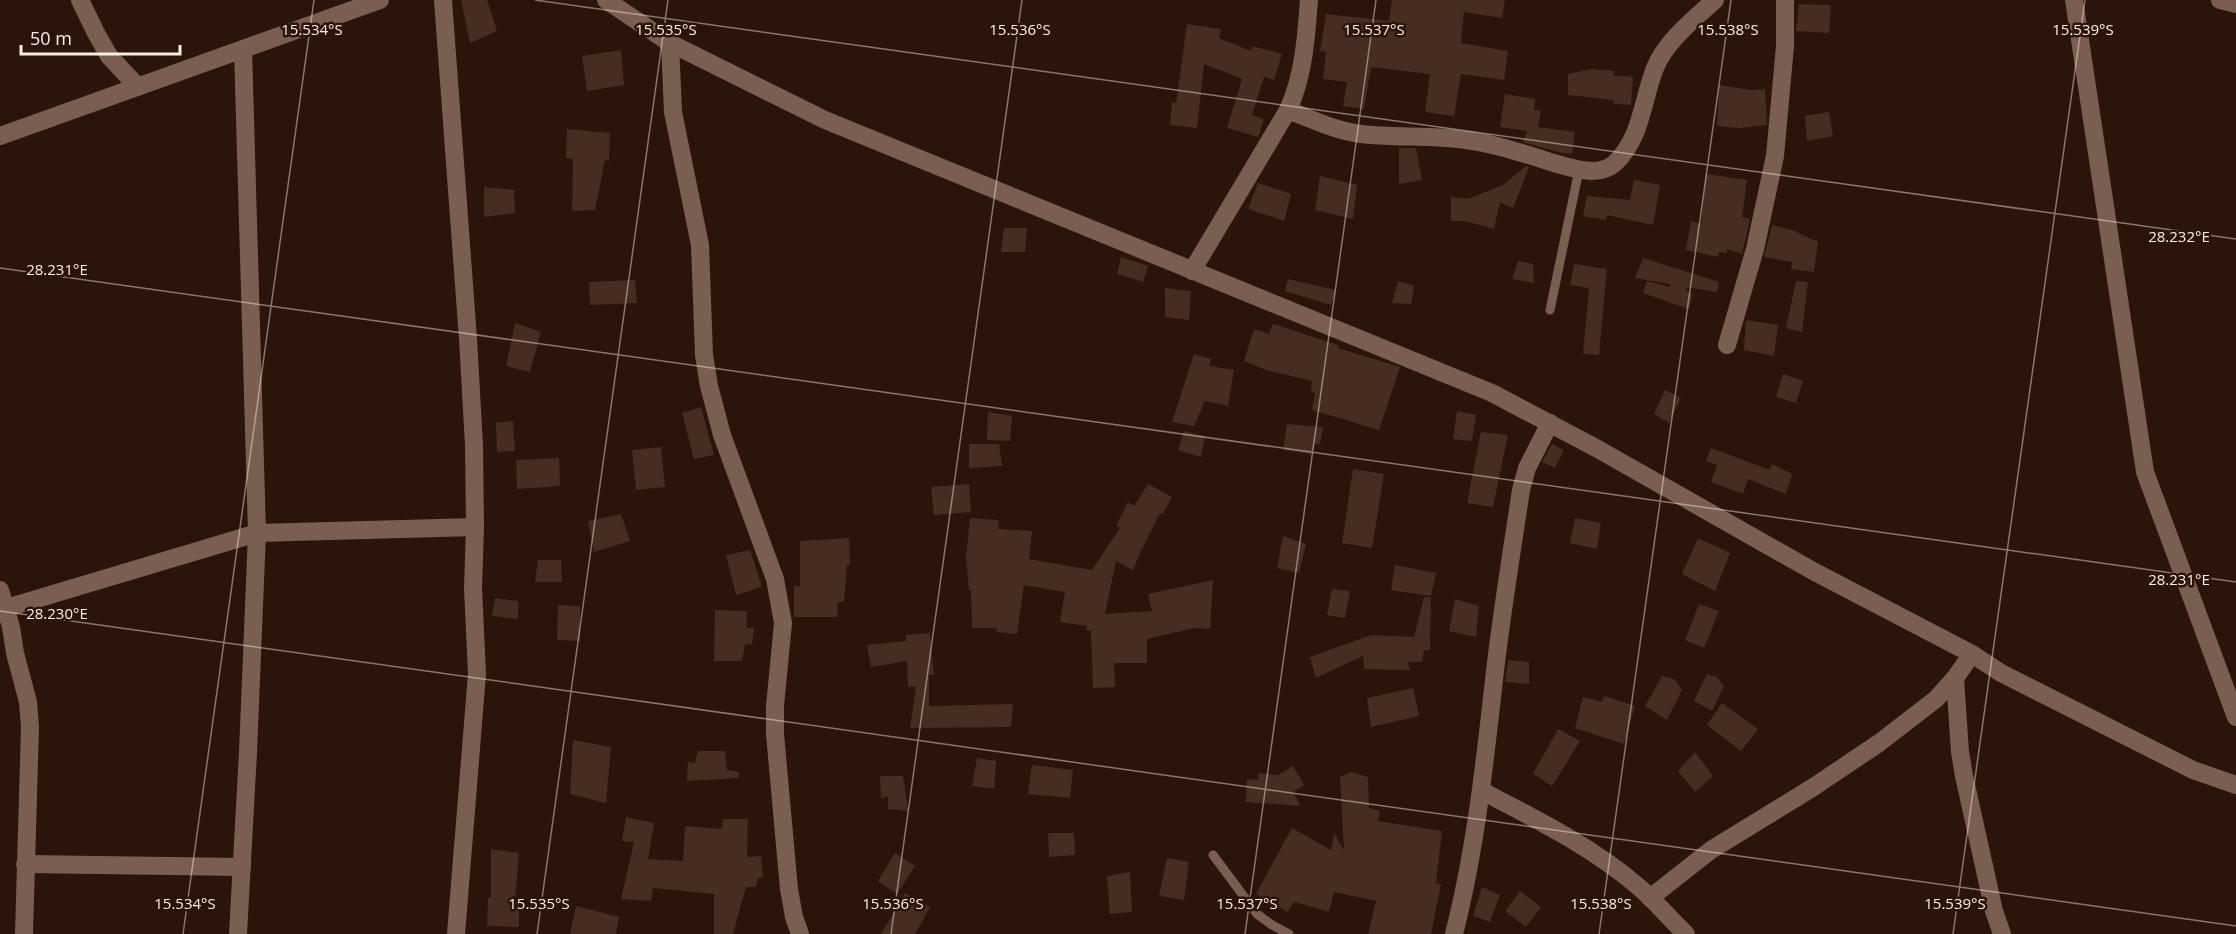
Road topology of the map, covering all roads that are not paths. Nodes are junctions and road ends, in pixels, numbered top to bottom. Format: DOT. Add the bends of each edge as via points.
graph roads {
  1 [pos="80,0"];
  2 [pos="380,0"];
  3 [pos="443,0"];
  4 [pos="606,0"];
  5 [pos="1309,0"];
  6 [pos="1715,0"];
  7 [pos="1785,0"];
  8 [pos="2074,0"];
  9 [pos="2220,0"];
  10 [pos="2236,4"];
  11 [pos="670,43"];
  12 [pos="243,49"];
  13 [pos="138,87"];
  14 [pos="1288,110"];
  15 [pos="0,136"];
  16 [pos="1580,170"];
  17 [pos="1192,271"];
  18 [pos="1550,310"];
  19 [pos="1727,345"];
  20 [pos="1550,423"];
  21 [pos="475,528"];
  22 [pos="256,533"];
  23 [pos="0,590"];
  24 [pos="3,610"];
  25 [pos="1972,654"];
  26 [pos="1955,678"];
  27 [pos="2236,717"];
  28 [pos="2236,785"];
  29 [pos="1482,791"];
  30 [pos="1213,855"];
  31 [pos="25,864"];
  32 [pos="242,867"];
  33 [pos="1650,898"];
  34 [pos="24,934"];
  35 [pos="238,934"];
  36 [pos="456,934"];
  37 [pos="800,934"];
  38 [pos="1289,934"];
  39 [pos="1454,934"];
  40 [pos="1686,934"];
  41 [pos="2002,934"];
  1 -- 13 [label="street" via="109,56"];
  2 -- 12 [label="street"];
  3 -- 21 [label="street" via="469,351"];
  4 -- 11 [label="street"];
  5 -- 14 [label="street" via="1300,74"];
  6 -- 16 [label="street" via="1662,55 1637,131 1627,149 1610,168"];
  7 -- 19 [label="street" via="1775,156 1755,249"];
  8 -- 27 [label="street" via="2145,472"];
  9 -- 10 [label="street"];
  11 -- 17 [label="street" via="825,120"];
  11 -- 37 [label="street" via="673,112 700,244 704,355 709,386 722,435 781,601 775,734 789,889"];
  12 -- 13 [label="street"];
  12 -- 22 [label="street"];
  13 -- 15 [label="street"];
  14 -- 16 [label="street" via="1341,130 1468,140"];
  14 -- 17 [label="street"];
  16 -- 18 [label="lane"];
  17 -- 20 [label="street" via="1492,393"];
  20 -- 25 [label="street" via="1812,570"];
  20 -- 29 [label="street" via="1527,468 1521,490"];
  21 -- 22 [label="street"];
  21 -- 36 [label="street" via="477,674"];
  22 -- 24 [label="street"];
  22 -- 32 [label="street"];
  23 -- 24 [label="street"];
  24 -- 31 [label="street" via="29,710"];
  25 -- 26 [label="street"];
  25 -- 28 [label="street" via="2001,673 2193,770"];
  26 -- 33 [label="street" via="1936,699 1879,743 1711,850"];
  26 -- 41 [label="street" via="1964,776"];
  29 -- 33 [label="street" via="1580,845 1621,872"];
  29 -- 39 [label="street"];
  30 -- 38 [label="lane" via="1257,914"];
  31 -- 32 [label="street"];
  31 -- 34 [label="street"];
  32 -- 35 [label="street"];
  33 -- 40 [label="street"];
}
